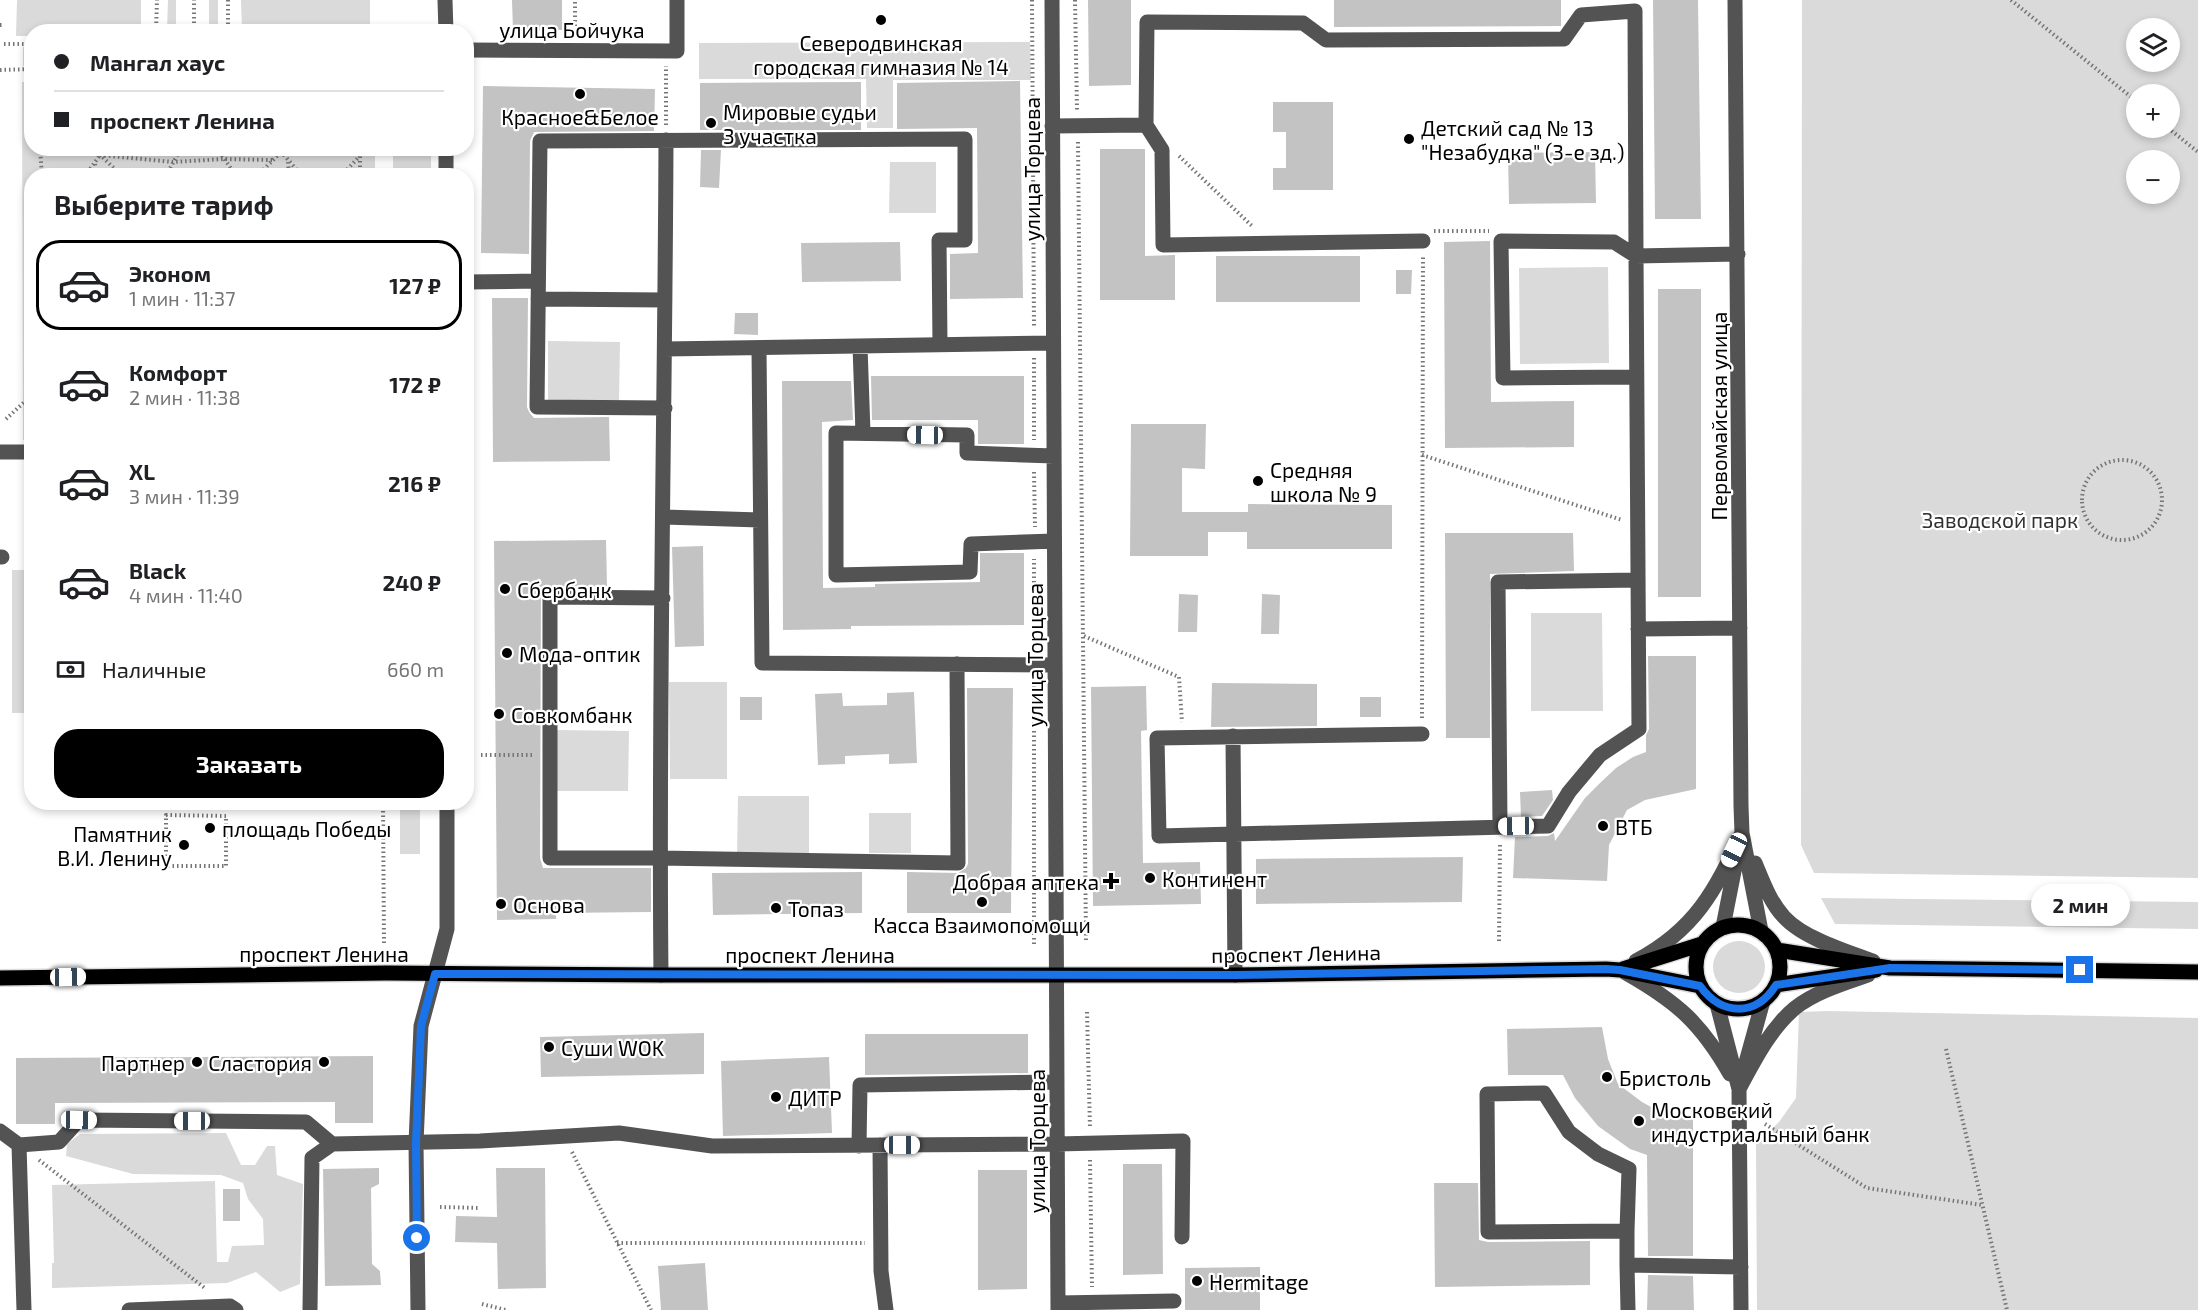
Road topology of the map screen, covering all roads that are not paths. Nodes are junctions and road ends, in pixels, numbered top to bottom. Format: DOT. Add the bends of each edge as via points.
graph roads {
  1 [pos="446,0"];
  2 [pos="677,0"];
  3 [pos="1052,0"];
  4 [pos="1735,0"];
  5 [pos="446,24"];
  6 [pos="474,50"];
  7 [pos="1146,125"];
  8 [pos="1052,126"];
  9 [pos="666,140"];
  10 [pos="1423,241"];
  11 [pos="1738,254"];
  12 [pos="1636,256"];
  13 [pos="538,281"];
  14 [pos="474,282"];
  15 [pos="538,299"];
  16 [pos="665,300"];
  17 [pos="1053,343"];
  18 [pos="940,345"];
  19 [pos="860,346"];
  20 [pos="759,348"];
  21 [pos="665,349"];
  22 [pos="1636,376"];
  23 [pos="665,408"];
  24 [pos="863,434"];
  25 [pos="0,452"];
  26 [pos="24,452"];
  27 [pos="1054,456"];
  28 [pos="663,518"];
  29 [pos="760,520"];
  30 [pos="1054,541"];
  31 [pos="1637,580"];
  32 [pos="663,598"];
  33 [pos="1740,628"];
  34 [pos="1638,629"];
  35 [pos="957,664"];
  36 [pos="1055,665"];
  37 [pos="1422,734"];
  38 [pos="1233,736"];
  39 [pos="447,810"];
  40 [pos="1500,826"];
  41 [pos="1742,832"];
  42 [pos="1235,834"];
  43 [pos="659,858"];
  44 [pos="1723,927"];
  45 [pos="1761,931"];
  46 [pos="1702,944"];
  47 [pos="1777,950"];
  48 [pos="1890,968"];
  49 [pos="1620,970"];
  50 [pos="2198,972"];
  51 [pos="435,974"];
  52 [pos="661,975"];
  53 [pos="1056,975"];
  54 [pos="1235,975"];
  55 [pos="0,978"];
  56 [pos="1776,985"];
  57 [pos="1700,986"];
  58 [pos="1763,1001"];
  59 [pos="1717,1004"];
  60 [pos="1057,1082"];
  61 [pos="1739,1089"];
  62 [pos="0,1131"];
  63 [pos="416,1143"];
  64 [pos="332,1144"];
  65 [pos="1057,1144"];
  66 [pos="19,1145"];
  67 [pos="880,1145"];
  68 [pos="860,1146"];
  69 [pos="1627,1231"];
  70 [pos="1182,1237"];
  71 [pos="1627,1265"];
  72 [pos="1741,1267"];
  73 [pos="1174,1301"];
  74 [pos="1058,1306"];
  75 [pos="233,1308"];
  76 [pos="24,1310"];
  77 [pos="129,1310"];
  78 [pos="310,1310"];
  79 [pos="418,1310"];
  80 [pos="886,1310"];
  81 [pos="1628,1310"];
  82 [pos="1741,1310"];
  1 -- 5 [label="street"];
  2 -- 6 [label="street, улица Бойчука" via="677,51"];
  3 -- 8 [label="street, улица Торцева"];
  4 -- 11 [label="street, Первомайская улица"];
  7 -- 8 [label="street"];
  7 -- 10 [label="street" via="1162,150 1163,245"];
  7 -- 12 [label="street" via="1147,22 1303,23 1326,40 1564,39 1581,15 1635,11"];
  8 -- 17 [label="street, улица Торцева"];
  9 -- 13 [label="street" via="540,141"];
  9 -- 16 [label="street"];
  9 -- 18 [label="street" via="965,139 965,240 939,240"];
  11 -- 12 [label="street"];
  11 -- 33 [label="street, Первомайская улица"];
  12 -- 22 [label="street"];
  12 -- 22 [label="street" via="1614,242 1501,242 1503,378"];
  13 -- 14 [label="street"];
  13 -- 15 [label="street"];
  15 -- 16 [label="street"];
  15 -- 23 [label="street" via="537,407"];
  16 -- 21 [label="street"];
  17 -- 18 [label="street"];
  17 -- 27 [label="street, улица Торцева"];
  18 -- 19 [label="street"];
  19 -- 20 [label="street"];
  19 -- 24 [label="street"];
  20 -- 21 [label="street"];
  20 -- 29 [label="street"];
  21 -- 23 [label="street"];
  22 -- 31 [label="street"];
  23 -- 28 [label="street"];
  24 -- 27 [label="street" via="967,435 967,453"];
  24 -- 30 [label="street" via="836,433 836,575 970,572 971,544"];
  25 -- 26 [label="street"];
  27 -- 30 [label="street, улица Торцева"];
  28 -- 29 [label="street"];
  28 -- 32 [label="street"];
  29 -- 35 [label="street" via="762,663"];
  30 -- 36 [label="street, улица Торцева"];
  31 -- 34 [label="street"];
  31 -- 40 [label="street" via="1498,582"];
  32 -- 43 [label="street"];
  32 -- 43 [label="street" via="550,597 550,858"];
  33 -- 34 [label="street"];
  33 -- 41 [label="street, Первомайская улица"];
  34 -- 40 [label="street" via="1638,729 1600,755 1569,792 1548,826"];
  35 -- 36 [label="street"];
  35 -- 43 [label="street" via="958,863"];
  36 -- 53 [label="street, улица Торцева"];
  37 -- 38 [label="street"];
  38 -- 42 [label="street"];
  38 -- 42 [label="street" via="1157,738 1158,836"];
  39 -- 51 [label="street" via="447,928"];
  40 -- 42 [label="street"];
  41 -- 44 [label="street"];
  41 -- 45 [label="street"];
  41 -- 48 [label="street" via="1772,902 1785,919 1802,931"];
  41 -- 49 [label="street" via="1712,894 1694,918 1648,955"];
  42 -- 54 [label="street"];
  43 -- 52 [label="street"];
  44 -- 45 [label="main road" via="1748,925"];
  44 -- 46 [label="main road"];
  45 -- 47 [label="main road"];
  46 -- 49 [label="main road"];
  46 -- 57 [label="main road" via="1695,970"];
  47 -- 48 [label="main road"];
  47 -- 56 [label="main road" via="1781,967"];
  48 -- 50 [label="main road"];
  48 -- 56 [label="main road"];
  48 -- 61 [label="street" via="1825,992 1796,1008 1770,1037"];
  49 -- 54 [label="main road, проспект Ленина"];
  49 -- 57 [label="main road"];
  49 -- 61 [label="street" via="1674,1003 1695,1021"];
  51 -- 52 [label="main road, проспект Ленина"];
  51 -- 55 [label="main road, проспект Ленина"];
  51 -- 63 [label="street" via="421,1026"];
  52 -- 53 [label="main road, проспект Ленина"];
  53 -- 54 [label="main road, проспект Ленина"];
  53 -- 60 [label="street, улица Торцева"];
  56 -- 58 [label="main road"];
  57 -- 59 [label="main road"];
  58 -- 59 [label="main road" via="1738,1009"];
  58 -- 61 [label="street"];
  59 -- 61 [label="street"];
  60 -- 65 [label="street, улица Торцева"];
  60 -- 68 [label="street" via="860,1085"];
  61 -- 72 [label="street"];
  62 -- 66 [label="street"];
  63 -- 64 [label="street"];
  63 -- 68 [label="street" via="619,1133 712,1146"];
  63 -- 79 [label="street"];
  64 -- 66 [label="street" via="306,1122 79,1120 59,1142"];
  64 -- 78 [label="street" via="312,1158"];
  65 -- 67 [label="street"];
  65 -- 70 [label="street" via="1183,1141"];
  65 -- 74 [label="street, улица Торцева"];
  66 -- 76 [label="street"];
  67 -- 68 [label="street"];
  67 -- 80 [label="street" via="881,1271"];
  69 -- 69 [label="street" via="1488,1233 1487,1094 1544,1093 1569,1132 1598,1154 1629,1169"];
  69 -- 71 [label="street"];
  71 -- 72 [label="street"];
  71 -- 81 [label="street"];
  72 -- 82 [label="street"];
  73 -- 74 [label="street"];
  75 -- 77 [label="street"];
}
